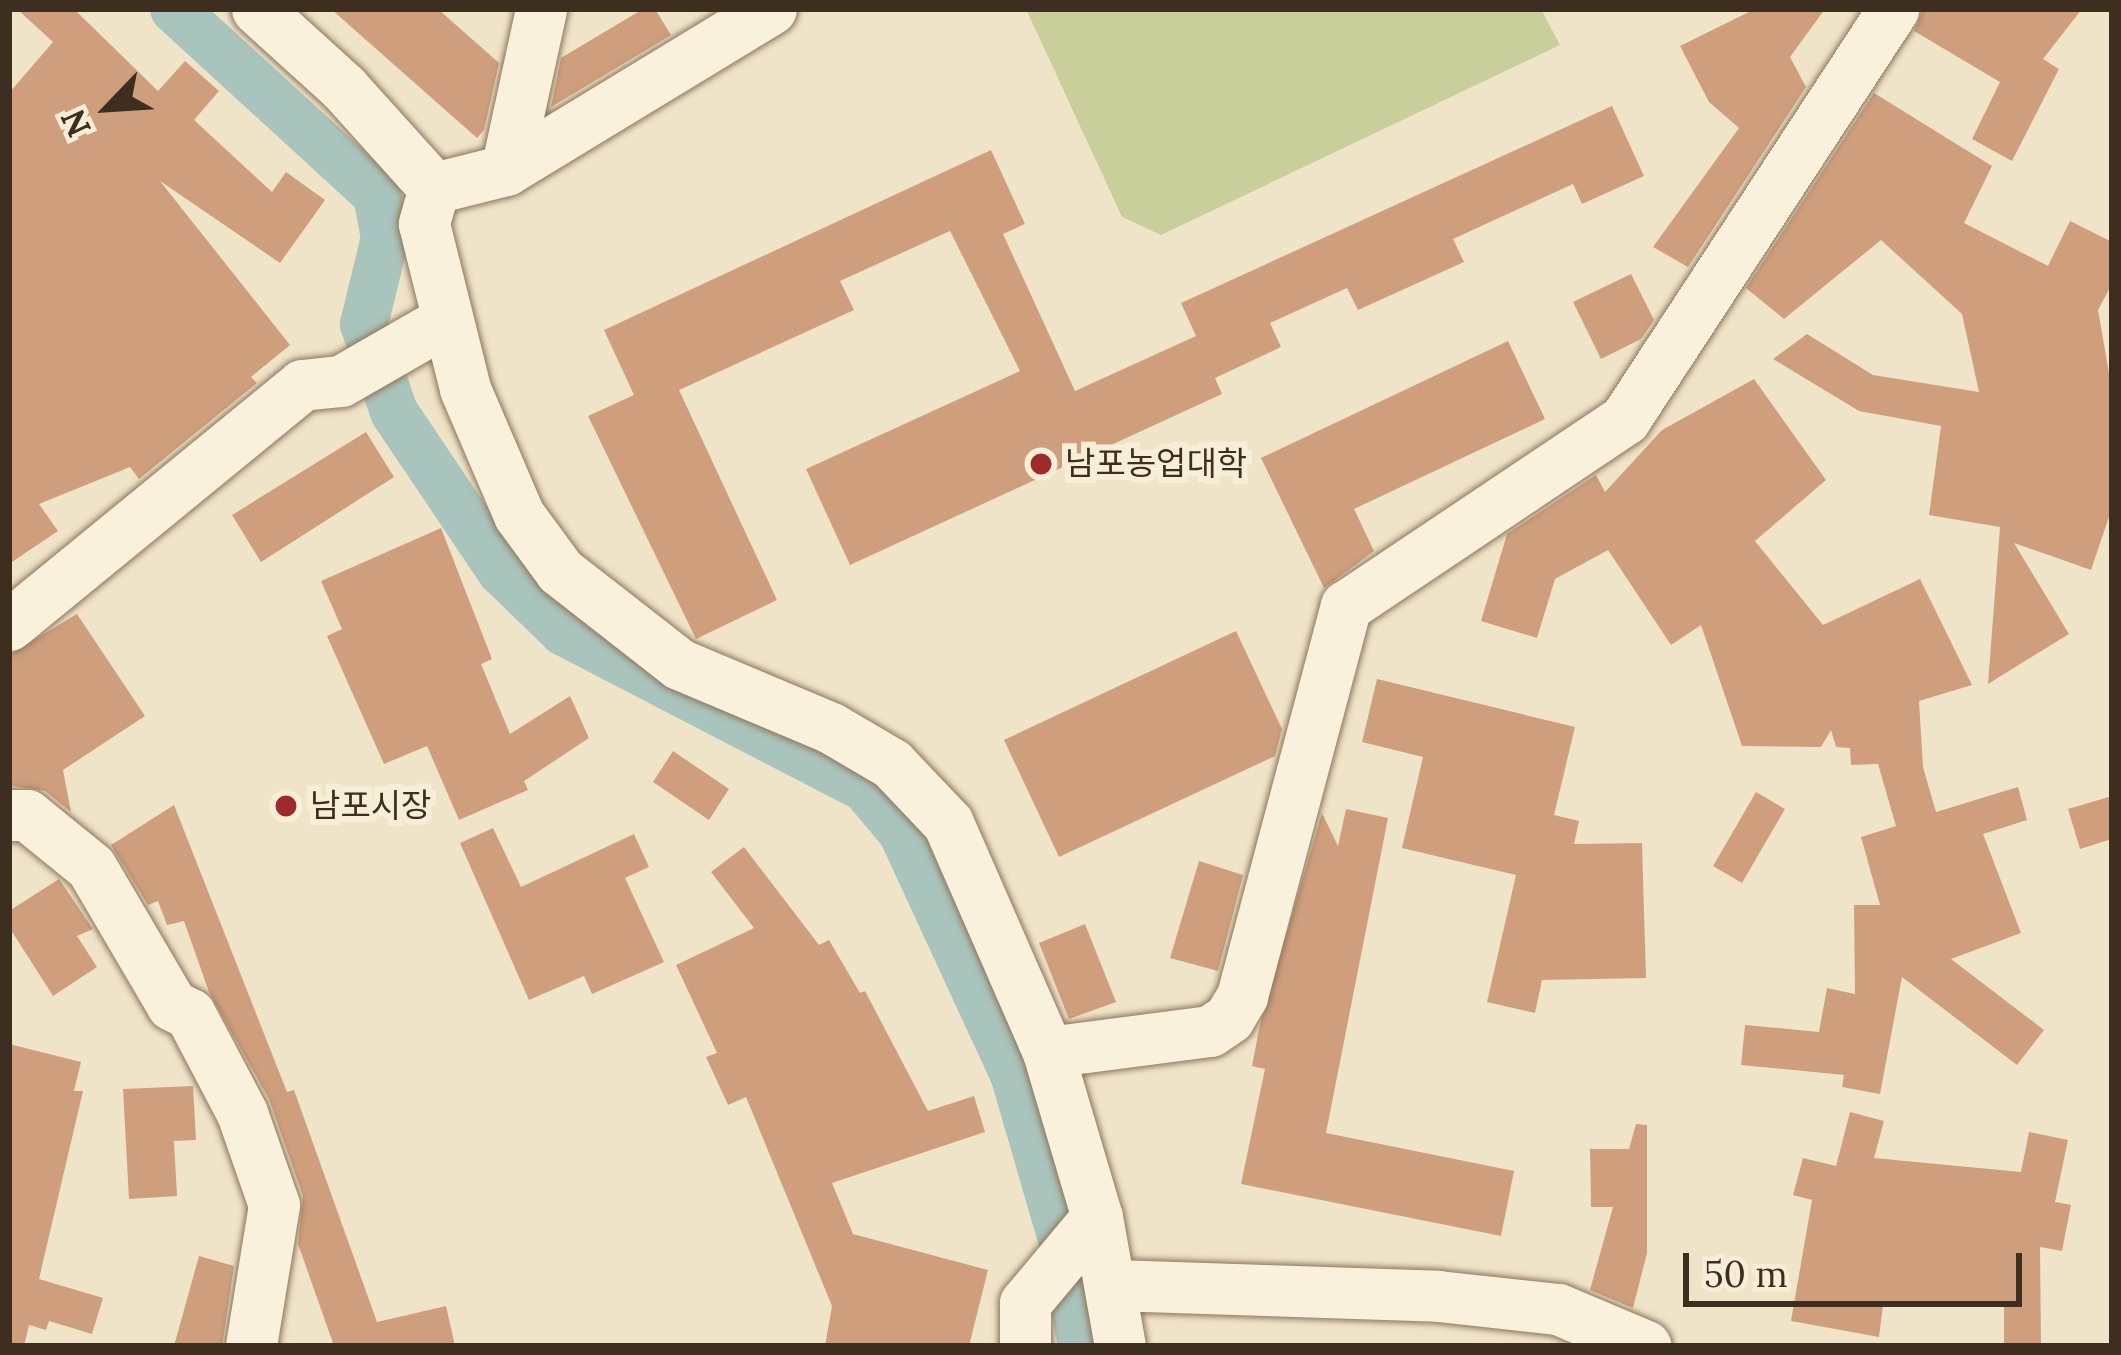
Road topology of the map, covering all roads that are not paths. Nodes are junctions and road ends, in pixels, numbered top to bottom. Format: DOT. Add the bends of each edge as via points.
graph roads {
  1 [pos="257,9"];
  2 [pos="541,9"];
  3 [pos="771,9"];
  4 [pos="1893,9"];
  5 [pos="506,170"];
  6 [pos="434,188"];
  7 [pos="427,333"];
  8 [pos="9,625"];
  9 [pos="9,815"];
  10 [pos="1048,1052"];
  11 [pos="1090,1226"];
  12 [pos="1114,1285"];
  13 [pos="250,1346"];
  14 [pos="1024,1346"];
  15 [pos="1120,1346"];
  16 [pos="1646,1346"];
  1 -- 6 [label="street" via="344,88"];
  2 -- 5 [label="street"];
  3 -- 5 [label="street"];
  4 -- 10 [label="street" via="1625,418 1346,606 1241,996 1228,1018 1210,1030"];
  5 -- 6 [label="street"];
  6 -- 7 [label="street" via="424,224"];
  7 -- 8 [label="street" via="341,381 302,385"];
  7 -- 10 [label="street" via="519,515 560,571 679,664 831,728 892,764 948,823"];
  9 -- 13 [label="street" via="27,815 91,867 172,1005 190,1014 242,1113 274,1205"];
  10 -- 11 [label="street"];
  11 -- 12 [label="street"];
  11 -- 14 [label="street" via="1025,1303"];
  12 -- 15 [label="street"];
  12 -- 16 [label="street" via="1438,1296 1558,1310"];
}
